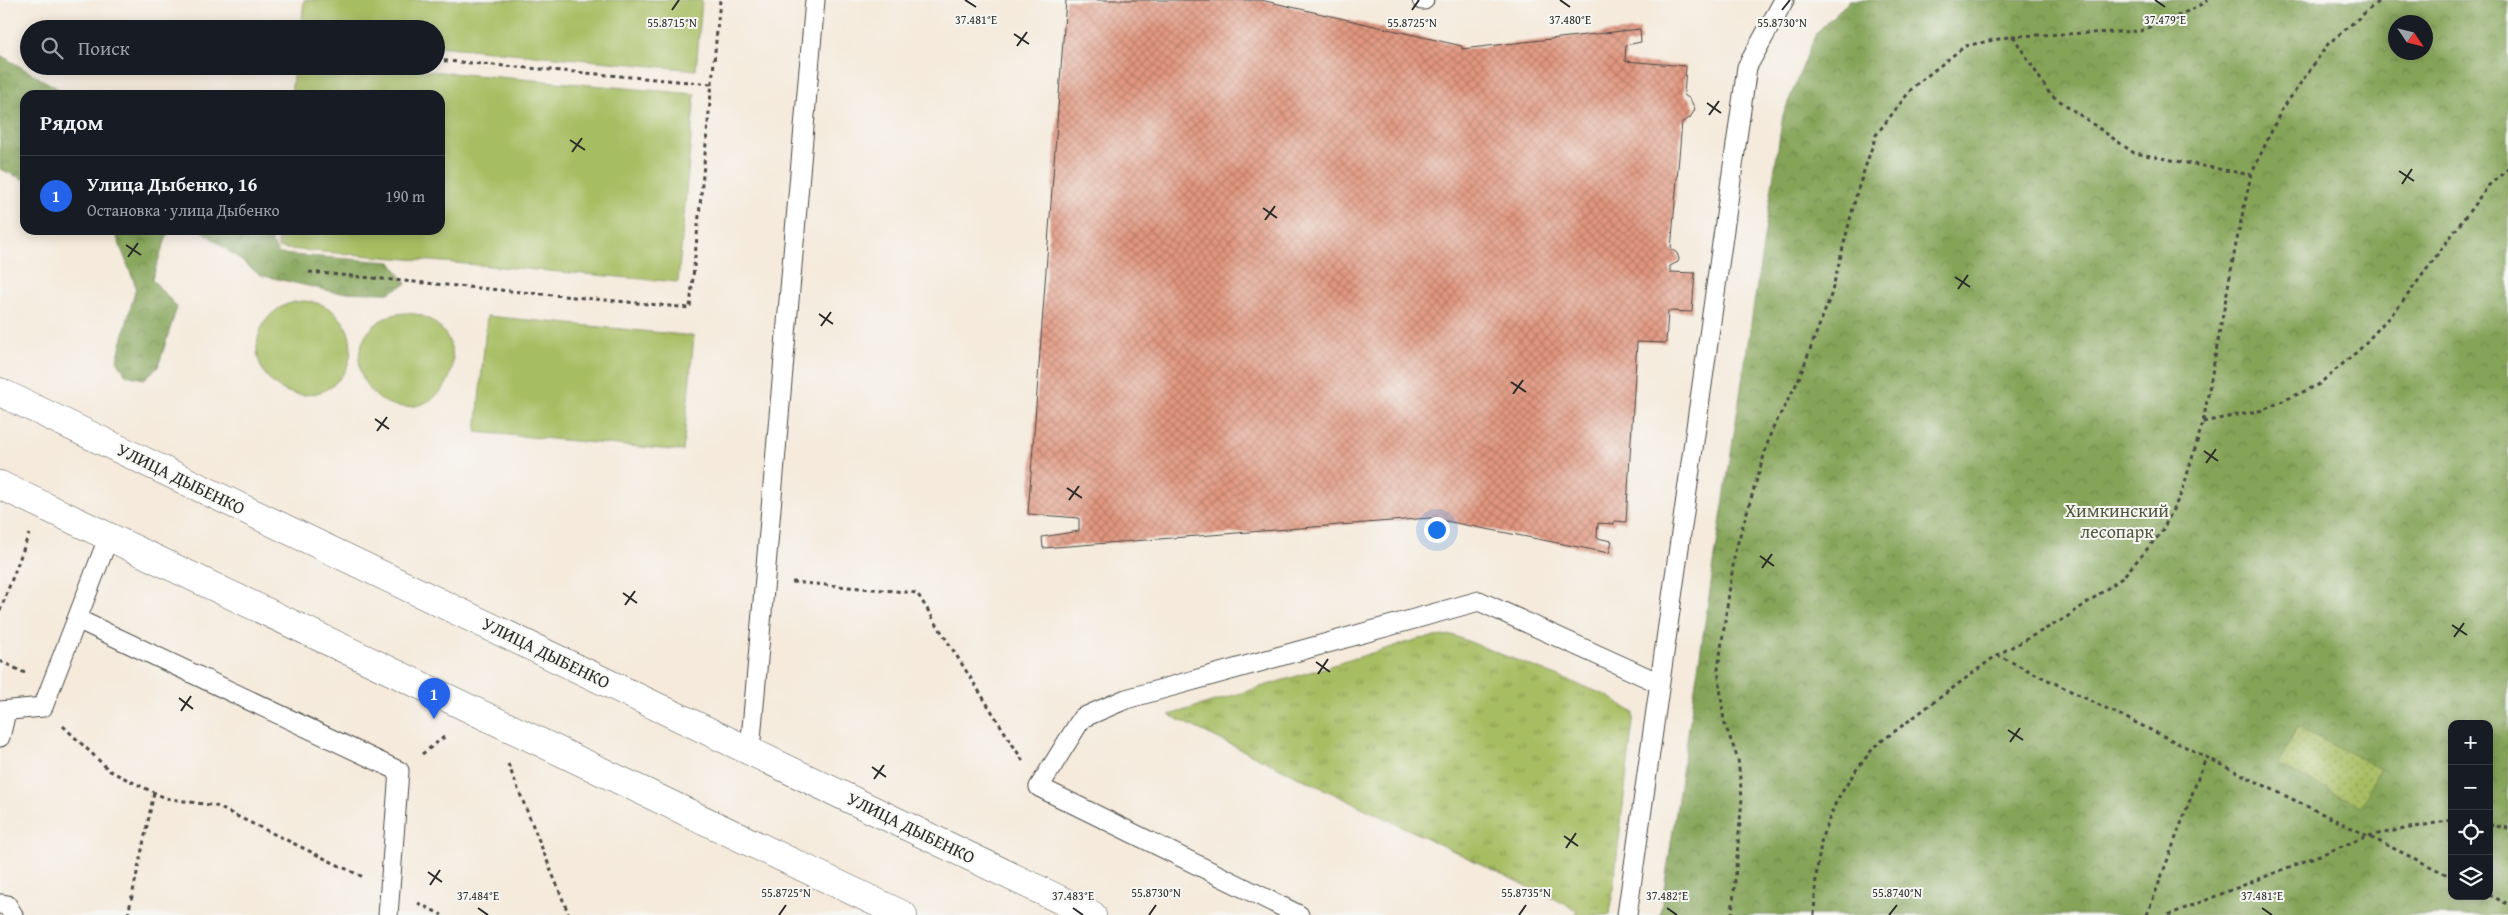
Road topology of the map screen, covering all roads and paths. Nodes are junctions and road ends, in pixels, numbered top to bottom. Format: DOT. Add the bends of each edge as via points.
graph roads {
  1 [pos="720,0"];
  2 [pos="815,0"];
  3 [pos="1784,0"];
  4 [pos="2208,0"];
  5 [pos="2380,0"];
  6 [pos="2013,36"];
  7 [pos="445,61"];
  8 [pos="712,84"];
  9 [pos="2508,169"];
  10 [pos="2251,175"];
  11 [pos="309,272"];
  12 [pos="0,392"];
  13 [pos="2203,422"];
  14 [pos="0,485"];
  15 [pos="30,532"];
  16 [pos="109,536"];
  17 [pos="765,579"];
  18 [pos="0,611"];
  19 [pos="77,620"];
  20 [pos="1997,655"];
  21 [pos="1659,683"];
  22 [pos="43,707"];
  23 [pos="3,712"];
  24 [pos="451,732"];
  25 [pos="0,737"];
  26 [pos="750,751"];
  27 [pos="2206,757"];
  28 [pos="506,758"];
  29 [pos="399,771"];
  30 [pos="1039,787"];
  31 [pos="154,793"];
  32 [pos="2448,821"];
  33 [pos="2493,826"];
  34 [pos="2508,828"];
  35 [pos="2368,836"];
  36 [pos="2448,875"];
  37 [pos="389,889"];
  38 [pos="2493,897"];
  39 [pos="0,904"];
  40 [pos="2508,904"];
  41 [pos="13,915"];
  42 [pos="128,915"];
  43 [pos="388,915"];
  44 [pos="442,915"];
  45 [pos="569,915"];
  46 [pos="903,915"];
  47 [pos="1092,915"];
  48 [pos="1299,915"];
  49 [pos="1627,915"];
  50 [pos="1732,915"];
  51 [pos="1814,915"];
  52 [pos="2147,915"];
  53 [pos="2168,915"];
  1 -- 8 [label="path"];
  2 -- 17 [label="lane"];
  3 -- 21 [label="lane" via="1747,67"];
  4 -- 6 [label="path" via="2140,31"];
  5 -- 10 [label="path" via="2328,44 2281,111"];
  6 -- 10 [label="path" via="2050,94 2134,153"];
  6 -- 50 [label="path" via="1964,46 1913,87 1876,135 1857,192 1831,295 1798,381 1768,441 1736,552 1718,669 1724,722 1738,759 1742,798"];
  7 -- 8 [label="path"];
  8 -- 11 [label="path" via="690,308"];
  9 -- 13 [label="path" via="2488,186 2401,304 2360,350 2318,385 2263,410"];
  10 -- 13 [label="path"];
  12 -- 26 [label="main road, УЛИЦА ДЫБЕНКО"];
  13 -- 20 [label="path" via="2182,492 2161,533 2122,578 2064,619"];
  14 -- 16 [label="main road"];
  15 -- 18 [label="path"];
  16 -- 19 [label="lane"];
  16 -- 46 [label="main road"];
  17 -- 26 [label="lane"];
  17 -- 30 [label="path" via="916,593"];
  19 -- 22 [label="lane"];
  19 -- 29 [label="lane"];
  20 -- 27 [label="path"];
  20 -- 51 [label="path" via="1875,746 1854,773 1836,802 1822,837"];
  21 -- 30 [label="lane" via="1479,602 1126,699 1082,718"];
  21 -- 49 [label="lane"];
  22 -- 23 [label="lane"];
  22 -- 31 [label="path" via="110,771"];
  23 -- 25 [label="lane"];
  24 -- 29 [label="path"];
  26 -- 47 [label="main road, УЛИЦА ДЫБЕНКО"];
  27 -- 35 [label="path"];
  27 -- 52 [label="path"];
  28 -- 45 [label="path"];
  29 -- 37 [label="lane"];
  30 -- 48 [label="lane"];
  31 -- 37 [label="path" via="165,798 216,806"];
  31 -- 42 [label="path"];
  32 -- 35 [label="path"];
  33 -- 34 [label="path"];
  35 -- 36 [label="path"];
  35 -- 53 [label="path"];
  37 -- 43 [label="lane"];
  37 -- 44 [label="path"];
  38 -- 40 [label="path"];
  39 -- 41 [label="lane" via="7,905"];
}
